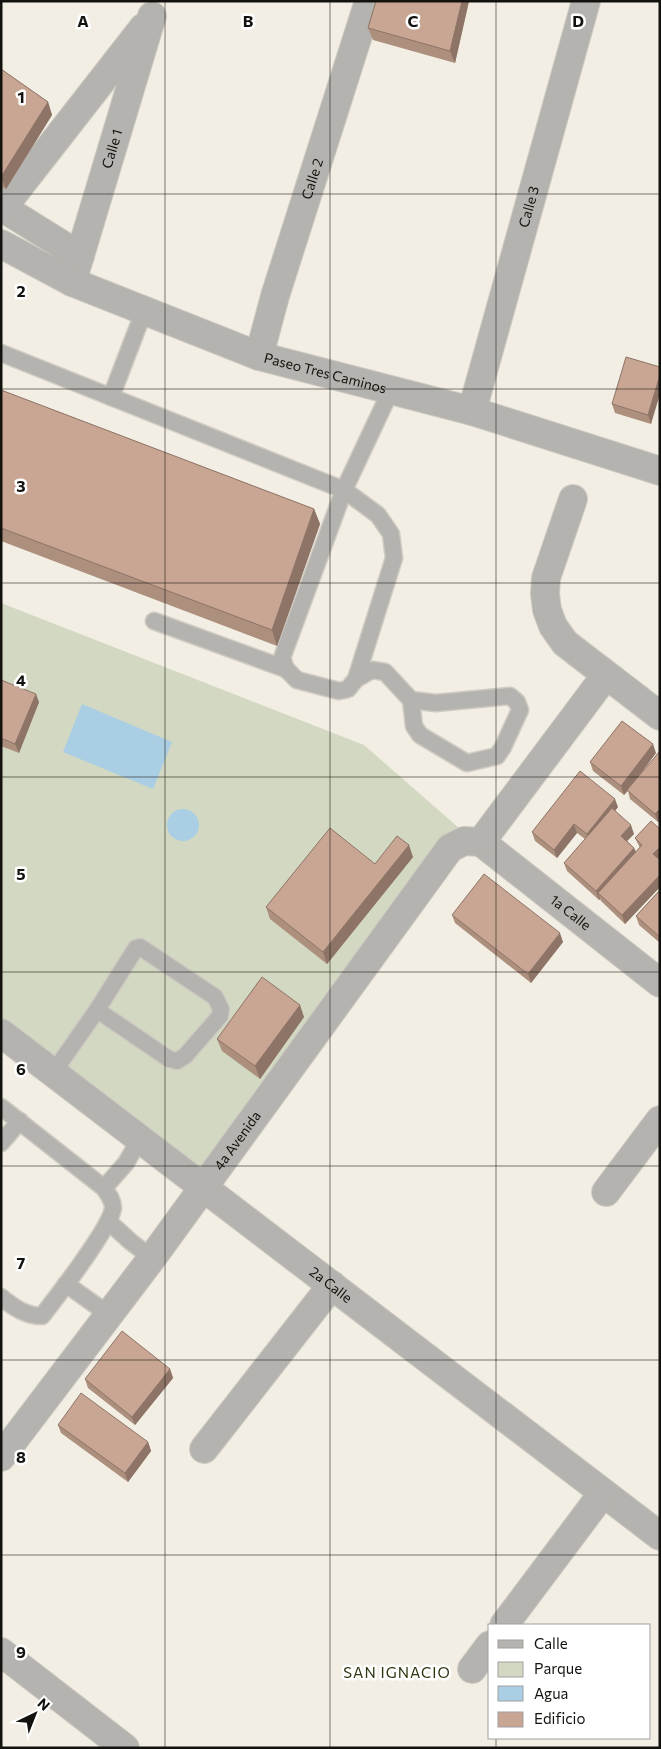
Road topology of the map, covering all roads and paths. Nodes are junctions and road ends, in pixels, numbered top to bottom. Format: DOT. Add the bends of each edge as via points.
graph roads {
  1 [pos="369,1"];
  2 [pos="586,1"];
  3 [pos="158,9"];
  4 [pos="2,209"];
  5 [pos="1,244"];
  6 [pos="80,256"];
  7 [pos="72,282"];
  8 [pos="144,311"];
  9 [pos="1,353"];
  10 [pos="259,356"];
  11 [pos="391,390"];
  12 [pos="111,397"];
  13 [pos="472,411"];
  14 [pos="659,466"];
  15 [pos="344,490"];
  16 [pos="573,498"];
  17 [pos="154,621"];
  18 [pos="286,669"];
  19 [pos="606,675"];
  20 [pos="356,679"];
  21 [pos="411,700"];
  22 [pos="660,716"];
  23 [pos="481,842"];
  24 [pos="660,983"];
  25 [pos="97,1010"];
  26 [pos="1,1034"];
  27 [pos="53,1072"];
  28 [pos="1,1107"];
  29 [pos="660,1120"];
  30 [pos="20,1121"];
  31 [pos="140,1138"];
  32 [pos="1,1143"];
  33 [pos="204,1186"];
  34 [pos="104,1188"];
  35 [pos="606,1192"];
  36 [pos="109,1222"];
  37 [pos="152,1258"];
  38 [pos="66,1284"];
  39 [pos="332,1285"];
  40 [pos="1,1297"];
  41 [pos="108,1314"];
  42 [pos="204,1449"];
  43 [pos="1,1457"];
  44 [pos="604,1493"];
  45 [pos="660,1536"];
  46 [pos="505,1624"];
  47 [pos="488,1648"];
  48 [pos="1,1652"];
  49 [pos="472,1669"];
  50 [pos="125,1748"];
  1 -- 10 [label="street, Calle 2"];
  2 -- 13 [label="street, Calle 3"];
  3 -- 4 [label="street, Calle 1"];
  3 -- 6 [label="street, Calle 1"];
  4 -- 6 [label="street"];
  5 -- 7 [label="street, Paseo Tres Caminos"];
  6 -- 7 [label="street, Calle 1"];
  7 -- 8 [label="street, Paseo Tres Caminos"];
  8 -- 10 [label="street, Paseo Tres Caminos"];
  8 -- 12 [label="lane"];
  9 -- 12 [label="lane"];
  10 -- 11 [label="street, Paseo Tres Caminos"];
  11 -- 13 [label="street, Paseo Tres Caminos"];
  11 -- 15 [label="lane"];
  12 -- 15 [label="lane"];
  13 -- 14 [label="street, Paseo Tres Caminos"];
  15 -- 18 [label="lane" via="282,658"];
  15 -- 20 [label="lane" via="378,514 391,534 394,558"];
  16 -- 19 [label="street" via="546,578 547,610 553,626 566,644"];
  17 -- 18 [label="lane"];
  18 -- 20 [label="lane" via="297,680 339,691 348,689"];
  19 -- 22 [label="street"];
  19 -- 23 [label="street"];
  20 -- 21 [label="lane" via="372,670 385,672"];
  21 -- 21 [label="lane" via="414,726 420,735 467,762 497,756 520,710 510,696 436,703"];
  23 -- 24 [label="street, 1a Calle"];
  23 -- 33 [label="street, 4a Avenida" via="464,841 450,848"];
  25 -- 25 [label="lane" via="169,1059 177,1061 220,1016 221,1009 215,997 136,948"];
  25 -- 27 [label="lane"];
  26 -- 27 [label="street, 2a Calle"];
  27 -- 31 [label="street, 2a Calle"];
  28 -- 30 [label="lane"];
  29 -- 35 [label="street"];
  30 -- 32 [label="lane"];
  30 -- 34 [label="lane"];
  31 -- 33 [label="street, 2a Calle"];
  31 -- 34 [label="lane" via="126,1163"];
  33 -- 37 [label="street, 4a Avenida"];
  33 -- 39 [label="street, 2a Calle"];
  34 -- 36 [label="lane" via="112,1199"];
  36 -- 37 [label="lane"];
  36 -- 38 [label="lane"];
  37 -- 41 [label="street, 4a Avenida"];
  38 -- 40 [label="lane" via="42,1316 32,1316"];
  38 -- 41 [label="lane"];
  39 -- 42 [label="street"];
  39 -- 44 [label="street, 2a Calle"];
  41 -- 43 [label="street, 4a Avenida"];
  44 -- 45 [label="street, 2a Calle"];
  44 -- 46 [label="street"];
  47 -- 49 [label="street"];
  48 -- 50 [label="street"];
}
